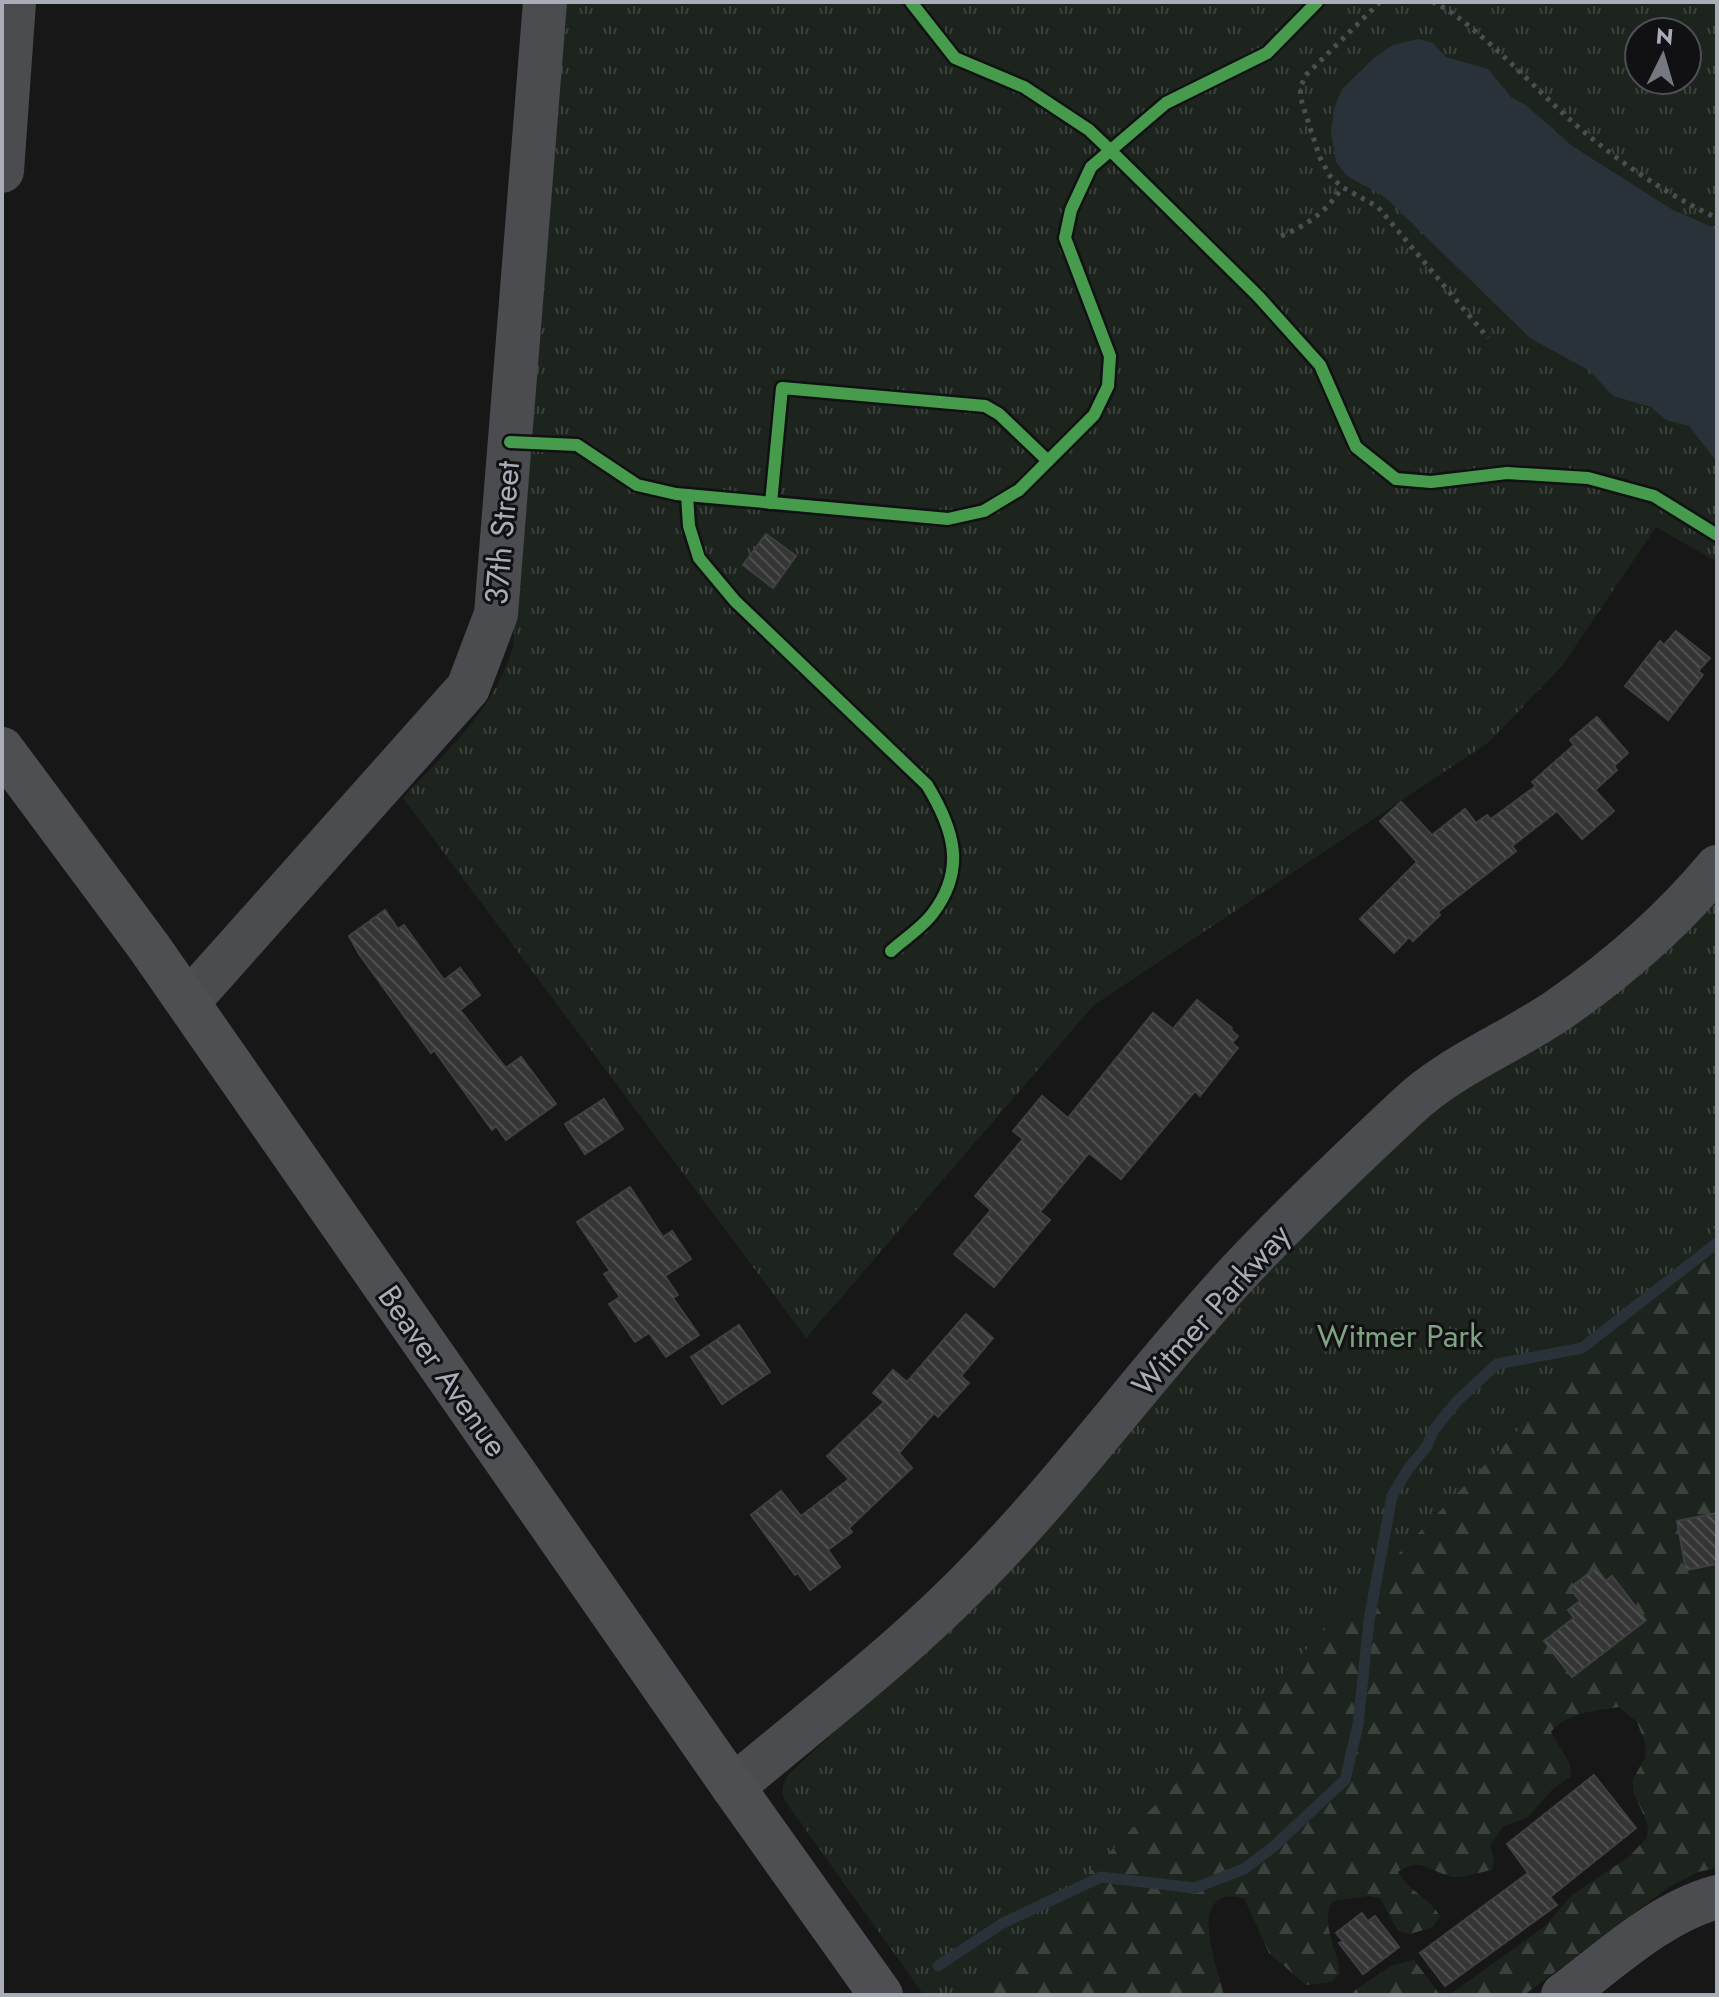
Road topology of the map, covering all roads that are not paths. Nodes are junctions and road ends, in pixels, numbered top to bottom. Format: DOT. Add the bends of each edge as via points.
graph roads {
  1 [pos="14,2"];
  2 [pos="545,2"];
  3 [pos="2,171"];
  4 [pos="2,749"];
  5 [pos="1717,867"];
  6 [pos="188,1002"];
  7 [pos="733,1787"];
  8 [pos="1717,1897"];
  9 [pos="881,1995"];
  10 [pos="1563,1995"];
  1 -- 3 [label="street"];
  2 -- 6 [label="street, 37th Street" via="496,614 468,688"];
  4 -- 6 [label="main road, Beaver Avenue"];
  5 -- 7 [label="street, Witmer Parkway" via="1630,954 1560,1009 1424,1090 1237,1275 978,1574"];
  6 -- 7 [label="main road, Beaver Avenue"];
  7 -- 9 [label="main road, Beaver Avenue"];
  8 -- 10 [label="street" via="1679,1912"];
}
